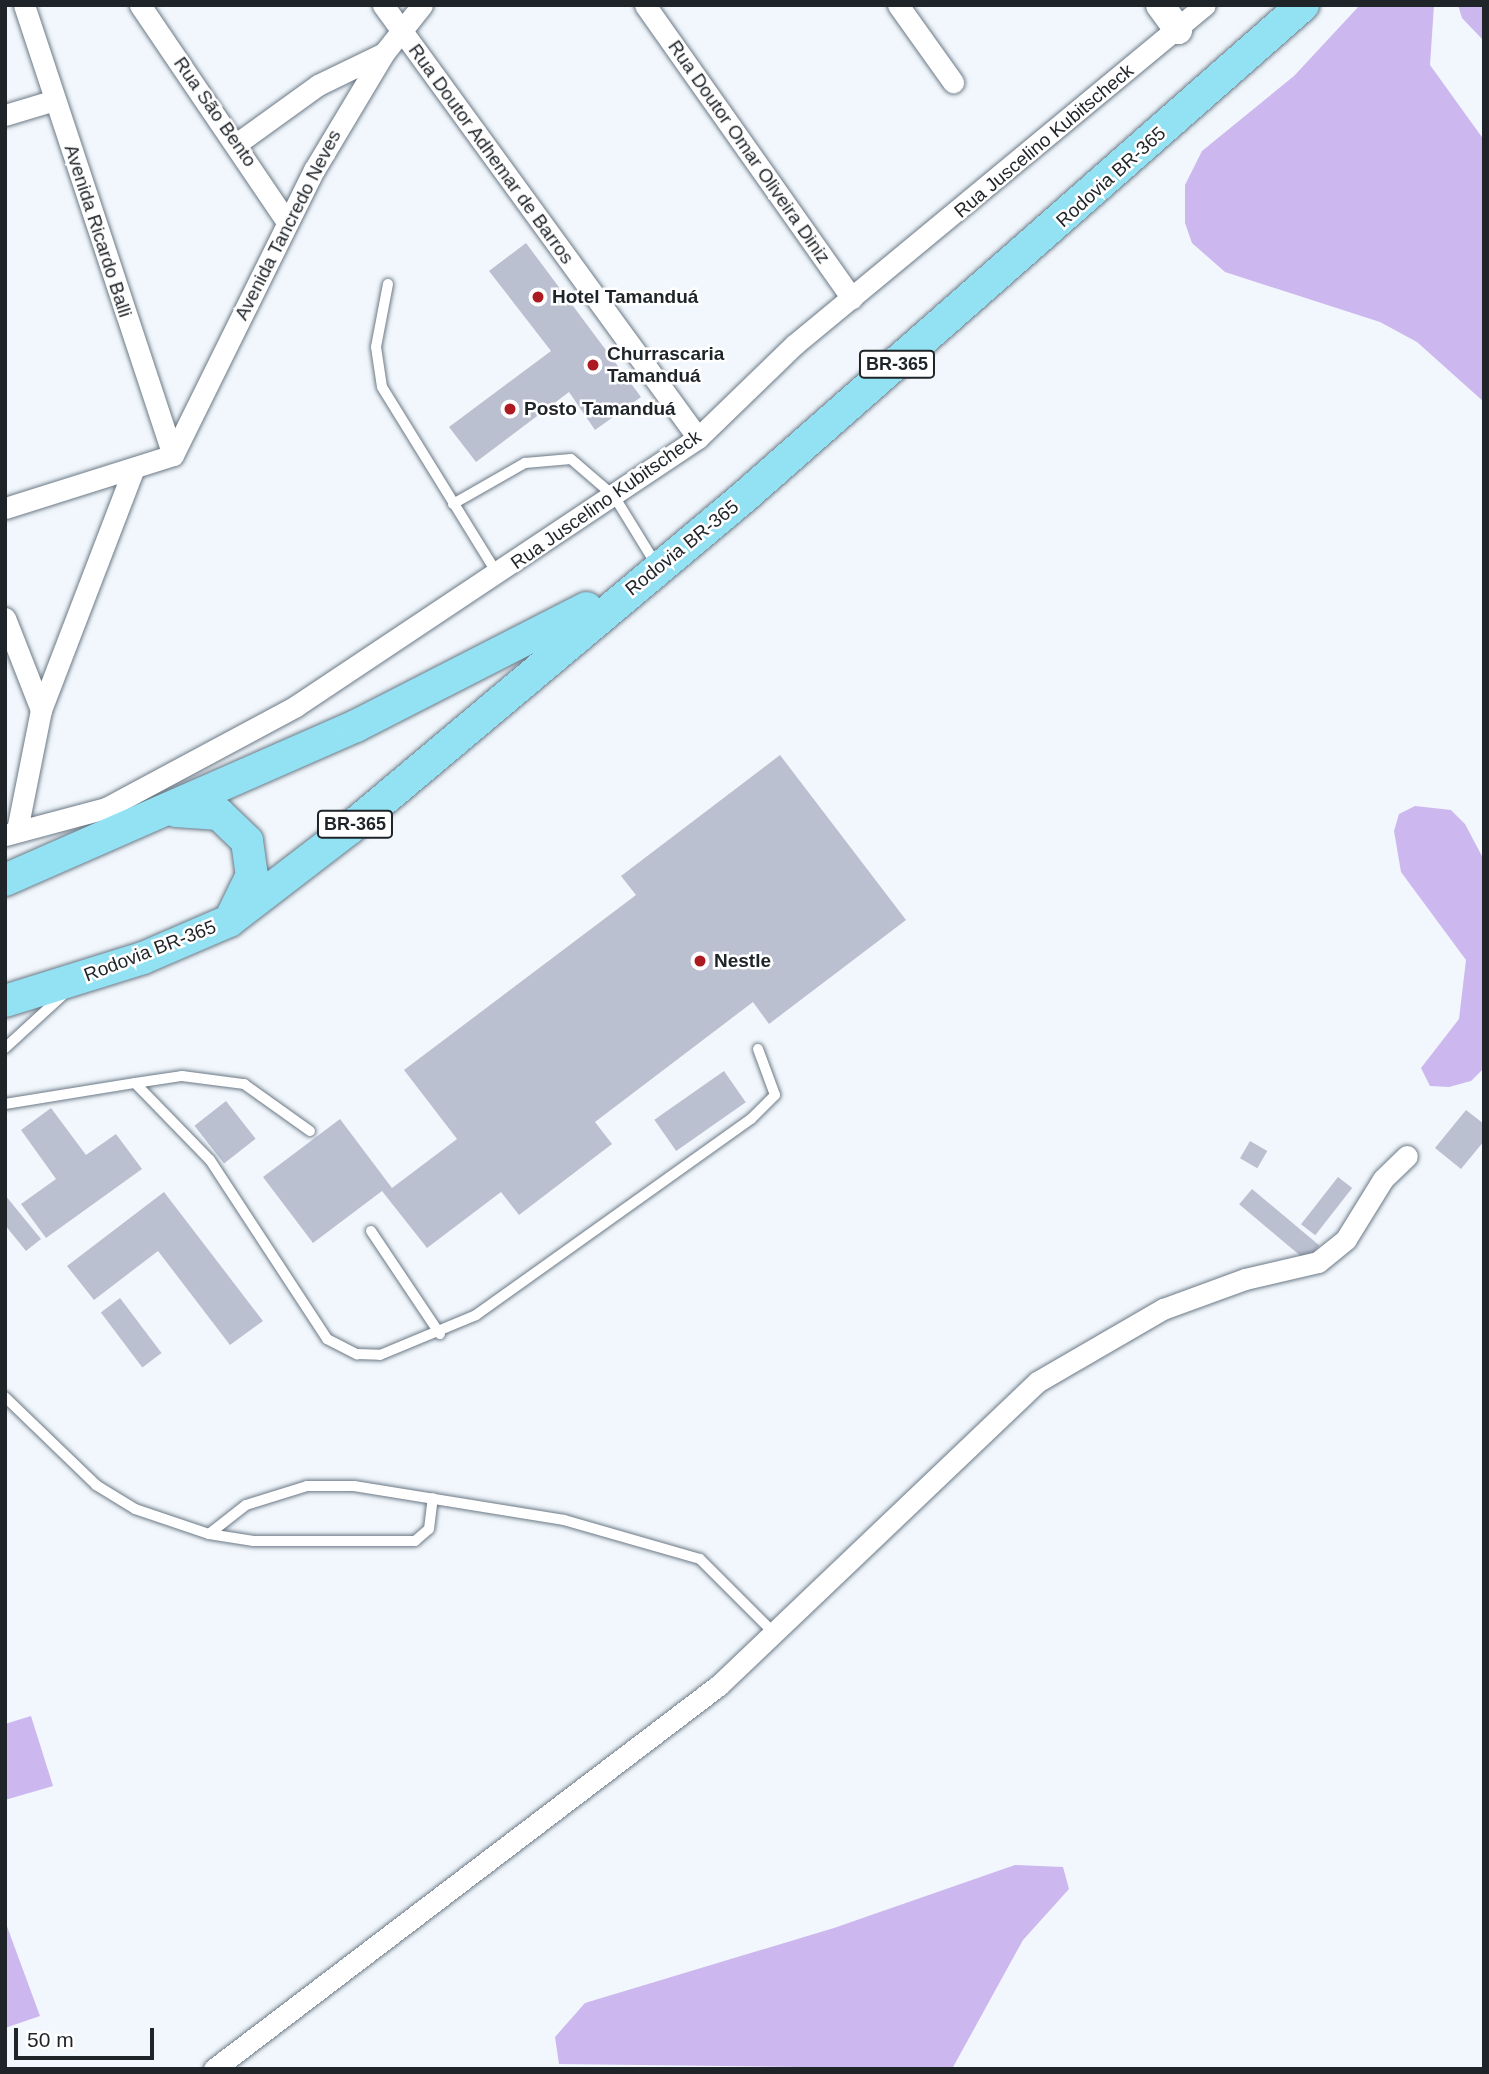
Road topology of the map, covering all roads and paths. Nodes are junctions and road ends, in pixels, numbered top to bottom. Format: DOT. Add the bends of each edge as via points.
graph roads {
  1 [pos="24,5"];
  2 [pos="140,5"];
  3 [pos="383,5"];
  4 [pos="422,5"];
  5 [pos="645,5"];
  6 [pos="898,5"];
  7 [pos="1160,5"];
  8 [pos="1205,5"];
  9 [pos="1304,5"];
  10 [pos="400,30"];
  11 [pos="1178,30"];
  12 [pos="384,53"];
  13 [pos="953,82"];
  14 [pos="55,100"];
  15 [pos="5,115"];
  16 [pos="239,142"];
  17 [pos="287,222"];
  18 [pos="388,284"];
  19 [pos="852,298"];
  20 [pos="698,438"];
  21 [pos="173,455"];
  22 [pos="134,468"];
  23 [pos="614,496"];
  24 [pos="453,504"];
  25 [pos="5,508"];
  26 [pos="657,567"];
  27 [pos="498,575"];
  28 [pos="5,618"];
  29 [pos="41,710"];
  30 [pos="170,811"];
  31 [pos="11,832"];
  32 [pos="5,880"];
  33 [pos="229,921"];
  34 [pos="83,978"];
  35 [pos="5,1001"];
  36 [pos="5,1048"];
  37 [pos="758,1049"];
  38 [pos="135,1083"];
  39 [pos="5,1104"];
  40 [pos="310,1130"];
  41 [pos="1406,1156"];
  42 [pos="371,1231"];
  43 [pos="440,1334"];
  44 [pos="5,1397"];
  45 [pos="433,1499"];
  46 [pos="209,1534"];
  47 [pos="775,1634"];
  48 [pos="214,2069"];
  1 -- 14 [label="street, Avenida Ricardo Balli"];
  2 -- 16 [label="street, Rua São Bento"];
  3 -- 10 [label="street, Rua Doutor Adhemar de Barros"];
  4 -- 10 [label="street, Avenida Tancredo Neves"];
  5 -- 19 [label="street, Rua Doutor Omar Oliveira Diniz"];
  6 -- 13 [label="street"];
  7 -- 11 [label="street"];
  8 -- 11 [label="street, Rua Juscelino Kubitscheck"];
  9 -- 26 [label="main road, Rodovia BR-365 / BR-365"];
  10 -- 12 [label="street, Avenida Tancredo Neves"];
  10 -- 20 [label="street, Rua Doutor Adhemar de Barros"];
  11 -- 19 [label="street, Rua Juscelino Kubitscheck"];
  12 -- 16 [label="street" via="318,85"];
  12 -- 17 [label="street, Avenida Tancredo Neves"];
  14 -- 15 [label="street"];
  14 -- 21 [label="street, Avenida Ricardo Balli"];
  16 -- 17 [label="street, Rua São Bento"];
  17 -- 21 [label="street, Avenida Tancredo Neves"];
  18 -- 24 [label="lane" via="376,347 382,387"];
  19 -- 20 [label="street, Rua Juscelino Kubitscheck"];
  20 -- 23 [label="street, Rua Juscelino Kubitscheck"];
  21 -- 22 [label="street"];
  22 -- 25 [label="street"];
  22 -- 29 [label="street"];
  23 -- 24 [label="lane" via="587,467 544,457"];
  23 -- 26 [label="lane"];
  23 -- 27 [label="street, Rua Juscelino Kubitscheck"];
  24 -- 27 [label="lane"];
  26 -- 30 [label="main road, BR-365" via="488,664"];
  26 -- 33 [label="main road, Rodovia BR-365 / BR-365" via="350,828"];
  27 -- 31 [label="street, Rua Juscelino Kubitscheck" via="296,706 174,775 106,808"];
  28 -- 29 [label="street"];
  29 -- 31 [label="street"];
  30 -- 32 [label="main road, BR-365"];
  30 -- 33 [label="main road, BR-365" via="219,814 247,841 252,875"];
  33 -- 34 [label="main road, Rodovia BR-365 / BR-365"];
  34 -- 35 [label="main road, Rodovia BR-365 / BR-365"];
  34 -- 36 [label="lane"];
  37 -- 43 [label="lane" via="775,1088 769,1104"];
  38 -- 39 [label="lane"];
  38 -- 40 [label="lane" via="182,1076 244,1084"];
  38 -- 43 [label="lane" via="210,1160 327,1339 357,1354 380,1355"];
  41 -- 47 [label="street" via="1383,1179 1346,1239 1318,1262 1245,1279 1163,1310 1037,1382"];
  42 -- 43 [label="lane"];
  44 -- 46 [label="lane" via="96,1485 135,1509"];
  45 -- 46 [label="lane" via="307,1486 246,1505"];
  45 -- 46 [label="lane" via="429,1529 415,1541 253,1541"];
  45 -- 47 [label="lane" via="564,1520 682,1551 712,1567"];
  47 -- 48 [label="street" via="719,1685"];
}
